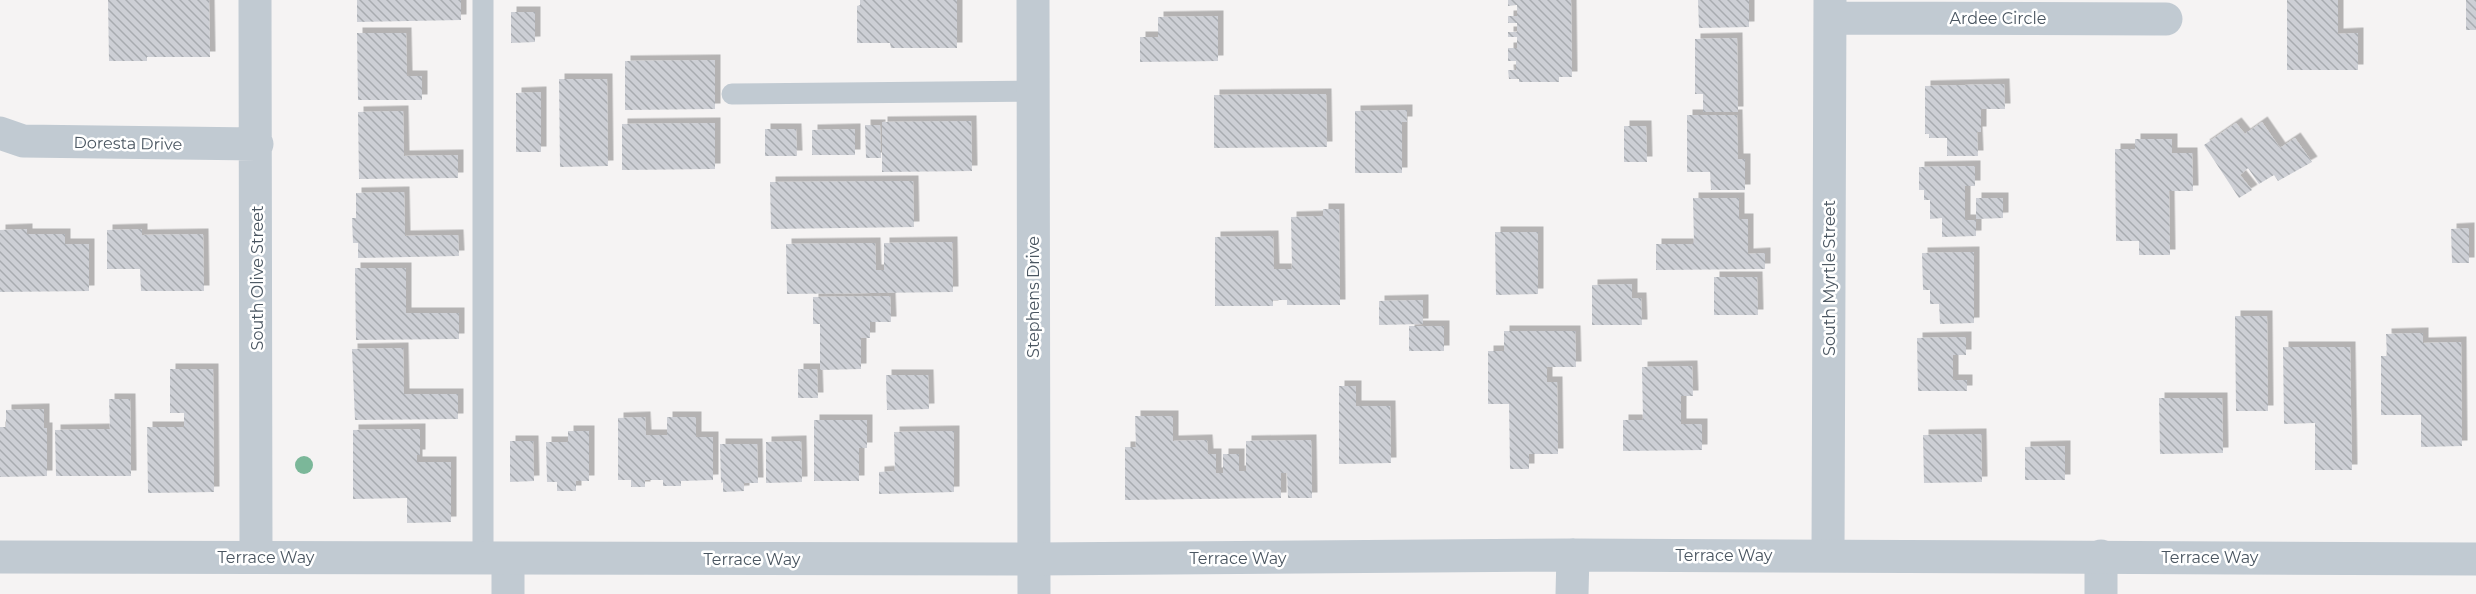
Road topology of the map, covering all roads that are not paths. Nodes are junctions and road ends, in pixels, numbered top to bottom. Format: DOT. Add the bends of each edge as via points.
graph roads {
  1 [pos="255,0"];
  2 [pos="483,0"];
  3 [pos="1033,0"];
  4 [pos="1830,9"];
  5 [pos="2166,19"];
  6 [pos="1033,91"];
  7 [pos="732,94"];
  8 [pos="0,133"];
  9 [pos="257,144"];
  10 [pos="1573,555"];
  11 [pos="1828,555"];
  12 [pos="256,556"];
  13 [pos="2101,556"];
  14 [pos="0,557"];
  15 [pos="496,559"];
  16 [pos="1034,559"];
  17 [pos="2476,559"];
  18 [pos="508,594"];
  19 [pos="1034,594"];
  20 [pos="1572,594"];
  21 [pos="2101,594"];
  1 -- 9 [label="street, South Olive Street"];
  2 -- 15 [label="lane"];
  3 -- 6 [label="street, Stephens Drive"];
  4 -- 5 [label="street, Ardee Circle"];
  4 -- 11 [label="street, South Myrtle Street"];
  6 -- 7 [label="lane"];
  6 -- 16 [label="street, Stephens Drive"];
  8 -- 9 [label="street, Doresta Drive" via="23,141"];
  9 -- 12 [label="street, South Olive Street"];
  10 -- 11 [label="street, Terrace Way"];
  10 -- 16 [label="street, Terrace Way"];
  10 -- 20 [label="street"];
  11 -- 13 [label="street, Terrace Way"];
  12 -- 14 [label="street, Terrace Way"];
  12 -- 15 [label="street, Terrace Way"];
  13 -- 17 [label="street, Terrace Way"];
  13 -- 21 [label="street"];
  15 -- 16 [label="street, Terrace Way"];
  15 -- 18 [label="street"];
  16 -- 19 [label="street, Stephens Drive"];
}
